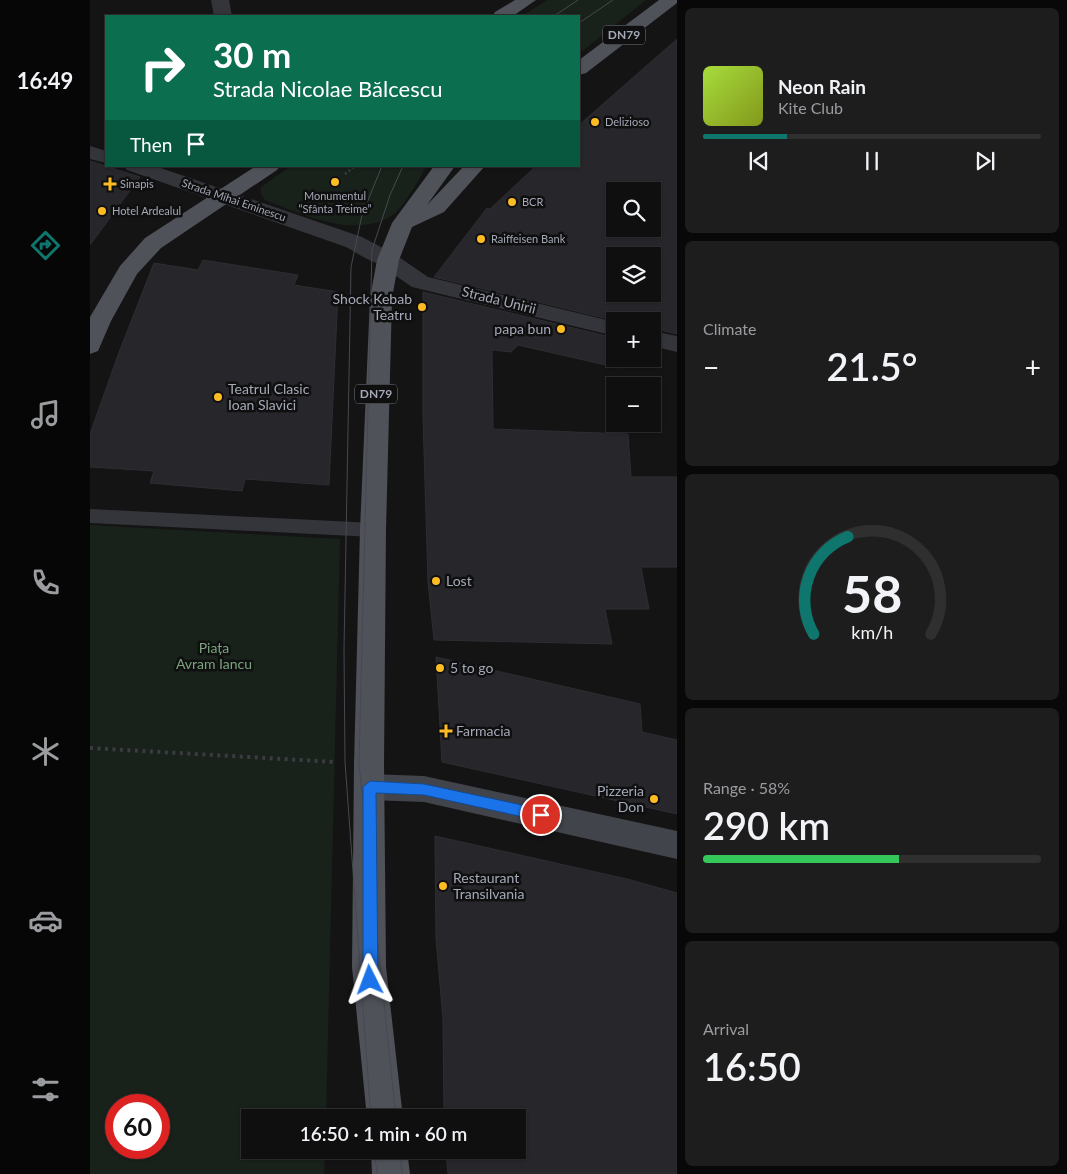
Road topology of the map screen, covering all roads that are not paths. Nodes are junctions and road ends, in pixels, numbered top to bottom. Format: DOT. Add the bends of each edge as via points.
graph roads {
  1 [pos="220,0"];
  2 [pos="527,0"];
  3 [pos="670,0"];
  4 [pos="223,15"];
  5 [pos="503,15"];
  6 [pos="580,68"];
  7 [pos="90,152"];
  8 [pos="105,157"];
  9 [pos="137,167"];
  10 [pos="268,167"];
  11 [pos="444,167"];
  12 [pos="474,167"];
  13 [pos="223,197"];
  14 [pos="403,223"];
  15 [pos="388,260"];
  16 [pos="94,320"];
  17 [pos="606,326"];
  18 [pos="661,340"];
  19 [pos="677,344"];
  20 [pos="90,346"];
  21 [pos="90,516"];
  22 [pos="373,530"];
  23 [pos="369,775"];
  24 [pos="677,845"];
  25 [pos="384,1109"];
  26 [pos="390,1159"];
  27 [pos="391,1174"];
  1 -- 4 [label="street"];
  2 -- 5 [label="main road"];
  3 -- 6 [label="main road, DN79"];
  7 -- 8 [label="street"];
  9 -- 13 [label="street, Strada Mihai Eminescu"];
  10 -- 13 [label="main road"];
  11 -- 14 [label="main road"];
  12 -- 14 [label="main road" via="437,208"];
  13 -- 15 [label="street, Strada Mihai Eminescu" via="354,242"];
  13 -- 16 [label="main road" via="153,243 128,271"];
  14 -- 15 [label="main road, DN79"];
  15 -- 17 [label="street, Strada Unirii" via="420,282"];
  15 -- 22 [label="main road, DN79" via="381,298 377,370"];
  16 -- 20 [label="main road"];
  18 -- 19 [label="street"];
  21 -- 22 [label="lane"];
  22 -- 23 [label="main road, DN79"];
  23 -- 24 [label="main road"];
  23 -- 25 [label="main road, DN79" via="369,967"];
  26 -- 27 [label="main road"];
}
